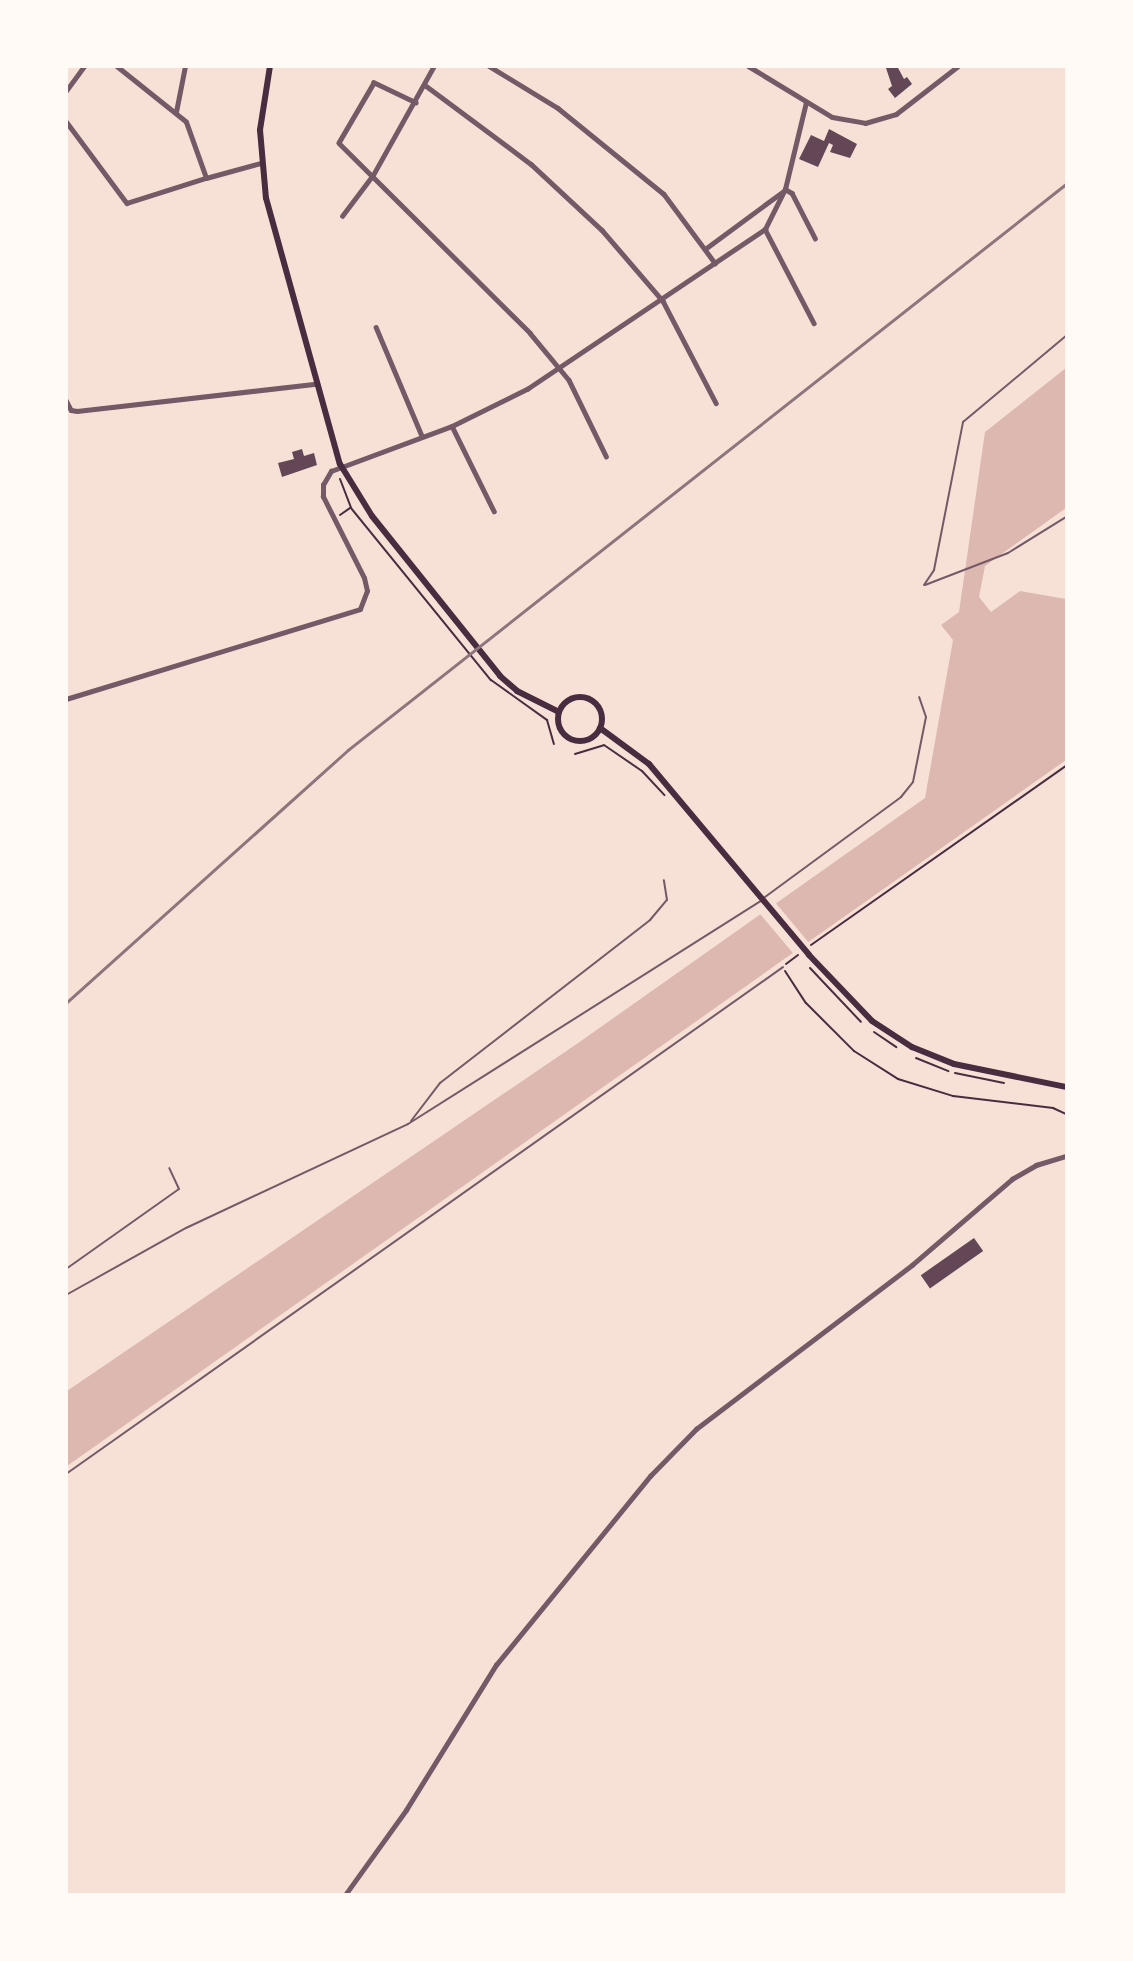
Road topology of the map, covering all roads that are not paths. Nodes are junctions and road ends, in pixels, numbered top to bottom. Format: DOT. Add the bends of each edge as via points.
graph roads {
  1 [pos="85,66"];
  2 [pos="116,66"];
  3 [pos="185,66"];
  4 [pos="270,66"];
  5 [pos="435,66"];
  6 [pos="489,66"];
  7 [pos="748,66"];
  8 [pos="958,66"];
  9 [pos="425,85"];
  10 [pos="66,91"];
  11 [pos="806,102"];
  12 [pos="416,103"];
  13 [pos="176,112"];
  14 [pos="66,121"];
  15 [pos="261,163"];
  16 [pos="373,175"];
  17 [pos="205,178"];
  18 [pos="785,189"];
  19 [pos="342,216"];
  20 [pos="765,229"];
  21 [pos="815,238"];
  22 [pos="705,249"];
  23 [pos="715,263"];
  24 [pos="663,301"];
  25 [pos="814,323"];
  26 [pos="376,327"];
  27 [pos="1066,336"];
  28 [pos="561,370"];
  29 [pos="315,384"];
  30 [pos="66,400"];
  31 [pos="716,403"];
  32 [pos="452,426"];
  33 [pos="422,436"];
  34 [pos="606,456"];
  35 [pos="340,464"];
  36 [pos="494,511"];
  37 [pos="1066,517"];
  38 [pos="919,697"];
  39 [pos="66,699"];
  40 [pos="559,712"];
  41 [pos="600,728"];
  42 [pos="664,880"];
  43 [pos="783,967"];
  44 [pos="1066,1087"];
  45 [pos="408,1124"];
  46 [pos="1066,1156"];
  47 [pos="169,1168"];
  48 [pos="66,1269"];
  49 [pos="66,1296"];
  50 [pos="66,1474"];
  51 [pos="345,1895"];
  1 -- 10 [label="street"];
  2 -- 13 [label="street"];
  3 -- 13 [label="street"];
  4 -- 15 [label="main road" via="260,130"];
  5 -- 9 [label="street"];
  6 -- 22 [label="street" via="558,108 664,194"];
  7 -- 11 [label="street"];
  8 -- 11 [label="street" via="896,114 875,122 844,121"];
  9 -- 12 [label="street"];
  9 -- 24 [label="street" via="568,196"];
  11 -- 18 [label="street"];
  12 -- 16 [label="street"];
  12 -- 16 [label="street" via="381,83 368,87 339,143"];
  13 -- 17 [label="street" via="186,122"];
  14 -- 17 [label="street" via="127,204"];
  15 -- 17 [label="street"];
  15 -- 29 [label="main road"];
  16 -- 19 [label="street"];
  16 -- 28 [label="street" via="499,300"];
  18 -- 20 [label="street"];
  18 -- 21 [label="street" via="792,193"];
  18 -- 22 [label="street"];
  20 -- 23 [label="street"];
  20 -- 25 [label="street"];
  22 -- 23 [label="street"];
  23 -- 24 [label="street"];
  24 -- 28 [label="street"];
  24 -- 31 [label="street"];
  26 -- 33 [label="street"];
  27 -- 37 [label="lane" via="963,422 934,570 924,585 1008,553"];
  28 -- 32 [label="street"];
  28 -- 34 [label="street"];
  29 -- 30 [label="street" via="77,411 71,410"];
  29 -- 35 [label="main road"];
  32 -- 33 [label="street"];
  32 -- 36 [label="street"];
  33 -- 35 [label="street"];
  35 -- 39 [label="street" via="323,485 323,497 364,578 367,591 360,610"];
  35 -- 40 [label="main road" via="372,516 485,658 517,691"];
  38 -- 45 [label="lane" via="926,717 914,782 901,797 745,913 692,942"];
  40 -- 41 [label="main road" via="561,730 569,738 583,740"];
  40 -- 41 [label="main road" via="571,698 590,699 599,709"];
  41 -- 44 [label="main road" via="649,764 864,1014 912,1047 954,1064"];
  42 -- 45 [label="lane" via="667,900 650,920 440,1083"];
  43 -- 50 [label="lane"];
  45 -- 49 [label="lane" via="186,1228"];
  46 -- 51 [label="street" via="1012,1179 912,1265 749,1386 659,1466 496,1665 406,1810"];
  47 -- 48 [label="lane" via="179,1189"];
}
